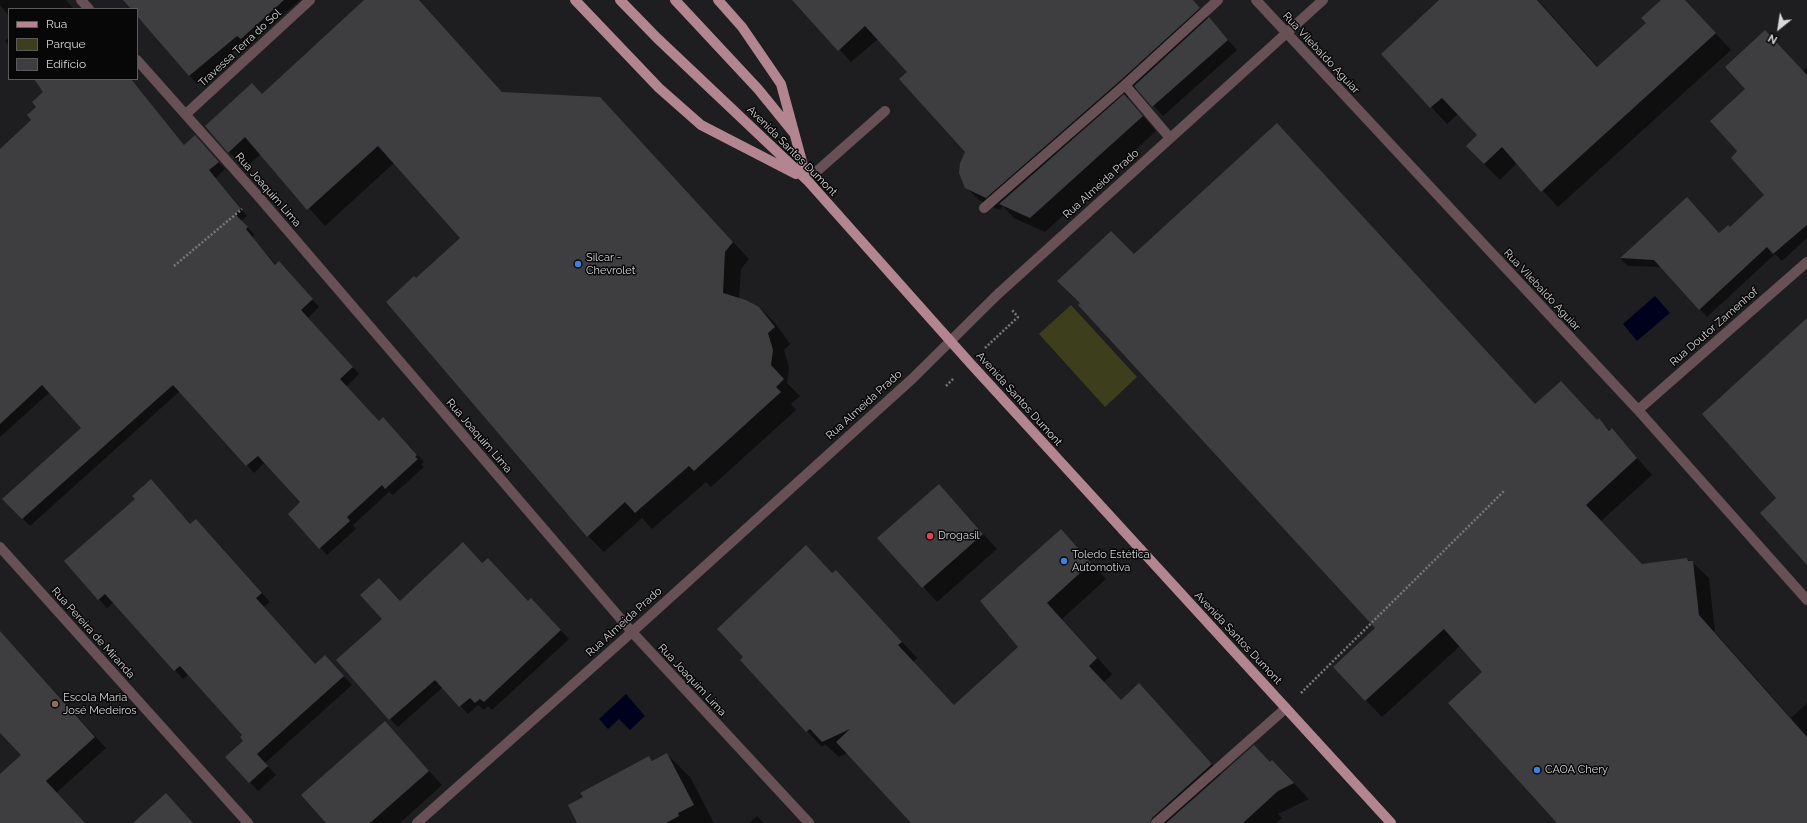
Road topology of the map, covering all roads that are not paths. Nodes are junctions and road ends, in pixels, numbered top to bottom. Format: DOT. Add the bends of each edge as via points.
graph roads {
  1 [pos="81,0"];
  2 [pos="310,0"];
  3 [pos="575,0"];
  4 [pos="620,0"];
  5 [pos="674,0"];
  6 [pos="718,0"];
  7 [pos="1218,0"];
  8 [pos="1256,0"];
  9 [pos="1323,0"];
  10 [pos="88,8"];
  11 [pos="1286,34"];
  12 [pos="138,61"];
  13 [pos="1125,85"];
  14 [pos="885,111"];
  15 [pos="186,114"];
  16 [pos="795,135"];
  17 [pos="1170,138"];
  18 [pos="807,180"];
  19 [pos="984,208"];
  20 [pos="1807,262"];
  21 [pos="950,340"];
  22 [pos="1638,410"];
  23 [pos="0,547"];
  24 [pos="1807,600"];
  25 [pos="632,632"];
  26 [pos="1286,708"];
  27 [pos="248,823"];
  28 [pos="417,823"];
  29 [pos="809,823"];
  30 [pos="1156,823"];
  31 [pos="1392,823"];
  1 -- 10 [label="street"];
  2 -- 15 [label="street, Travessa Terra do Sol"];
  3 -- 18 [label="main road" via="659,88 700,125"];
  4 -- 18 [label="main road, Avenida Santos Dumont" via="656,38"];
  5 -- 16 [label="main road" via="758,89"];
  6 -- 16 [label="main road" via="742,27 781,84"];
  7 -- 13 [label="street"];
  8 -- 11 [label="street, Rua Vilebaldo Aguiar"];
  9 -- 11 [label="street, Rua Almeida Prado"];
  11 -- 17 [label="street, Rua Almeida Prado"];
  11 -- 22 [label="street, Rua Vilebaldo Aguiar"];
  12 -- 15 [label="street, Rua Joaquim Lima"];
  13 -- 17 [label="street"];
  13 -- 19 [label="street"];
  14 -- 18 [label="street"];
  15 -- 25 [label="street, Rua Joaquim Lima"];
  16 -- 18 [label="main road"];
  17 -- 21 [label="street, Rua Almeida Prado"];
  18 -- 21 [label="main road, Avenida Santos Dumont"];
  20 -- 22 [label="street, Rua Doutor Zamenhof"];
  21 -- 25 [label="street, Rua Almeida Prado" via="912,379"];
  21 -- 26 [label="main road, Avenida Santos Dumont"];
  22 -- 24 [label="street, Rua Vilebaldo Aguiar"];
  23 -- 27 [label="street, Rua Pereira de Miranda"];
  25 -- 28 [label="street, Rua Almeida Prado"];
  25 -- 29 [label="street, Rua Joaquim Lima"];
  26 -- 30 [label="street"];
  26 -- 31 [label="main road, Avenida Santos Dumont"];
}
